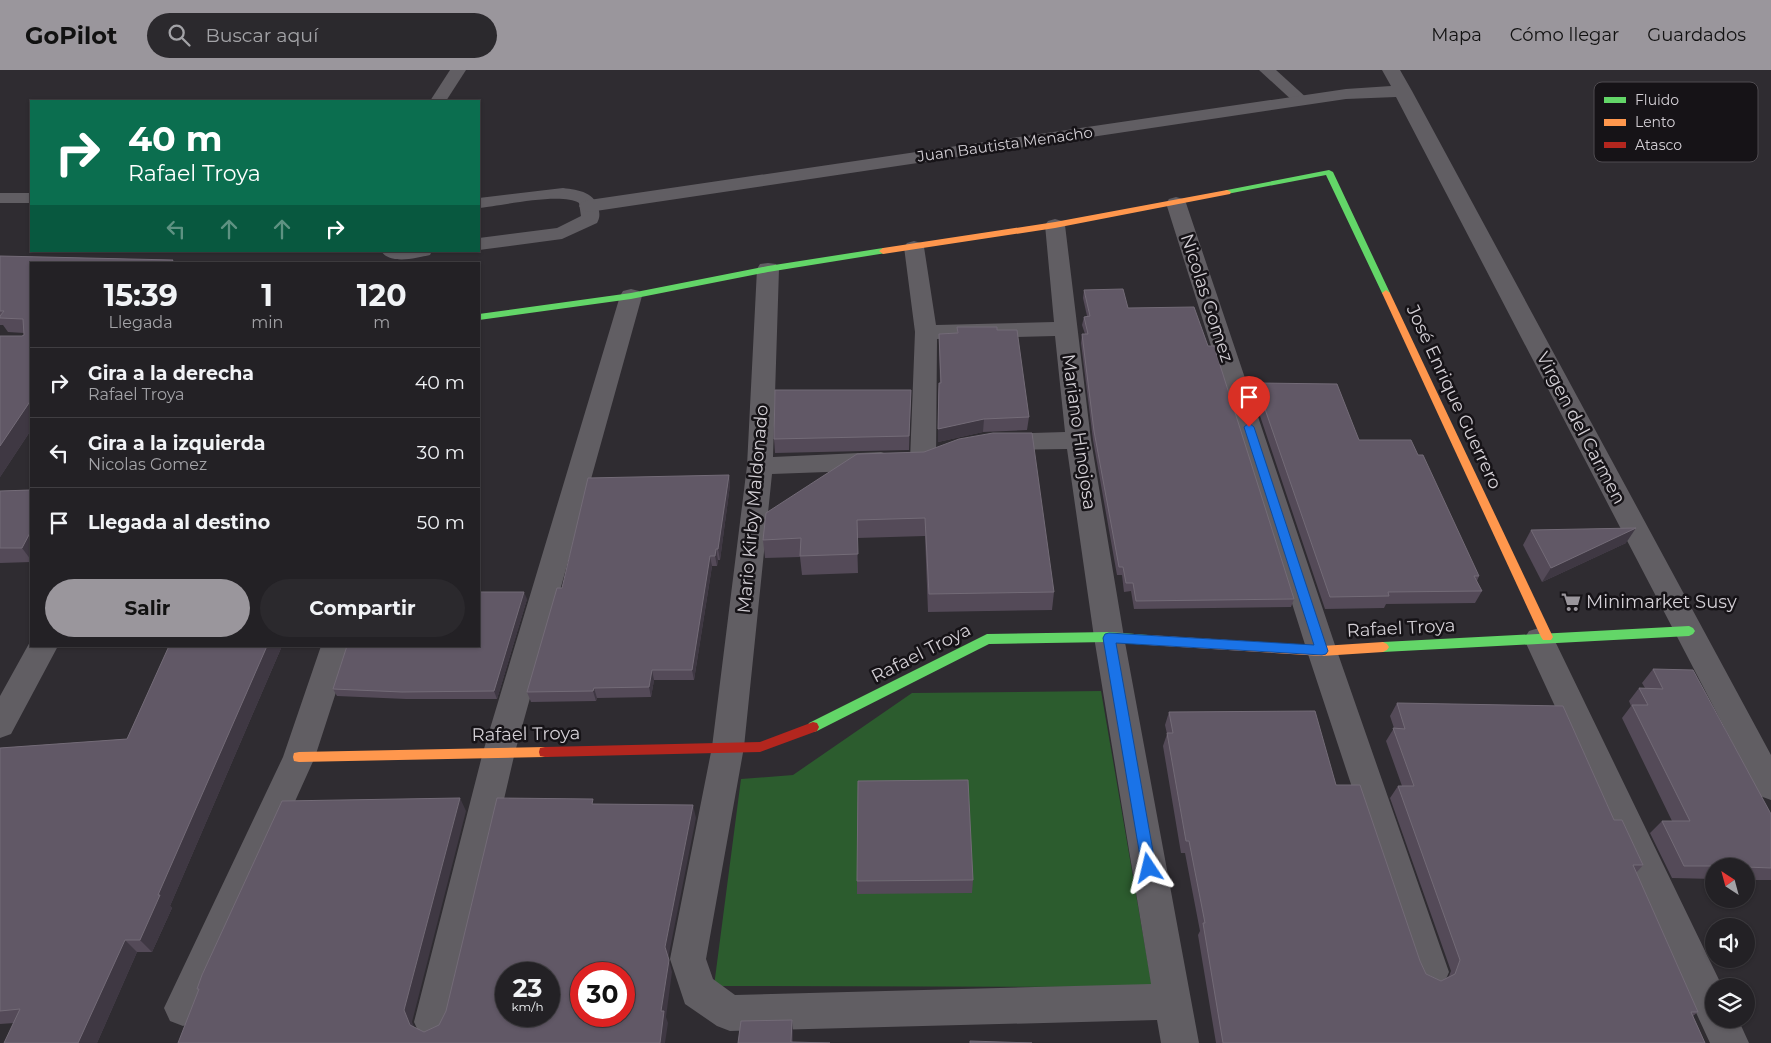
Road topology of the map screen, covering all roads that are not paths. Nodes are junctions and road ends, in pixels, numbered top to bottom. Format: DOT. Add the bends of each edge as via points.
graph roads {
  1 [pos="458,70"];
  2 [pos="1267,70"];
  3 [pos="1391,70"];
  4 [pos="1403,91"];
  5 [pos="439,100"];
  6 [pos="1301,100"];
  7 [pos="0,198"];
  8 [pos="30,198"];
  9 [pos="1176,202"];
  10 [pos="480,204"];
  11 [pos="599,205"];
  12 [pos="1055,226"];
  13 [pos="480,244"];
  14 [pos="914,247"];
  15 [pos="393,252"];
  16 [pos="415,252"];
  17 [pos="768,269"];
  18 [pos="630,296"];
  19 [pos="480,317"];
  20 [pos="1066,329"];
  21 [pos="926,332"];
  22 [pos="1078,440"];
  23 [pos="972,445"];
  24 [pos="760,466"];
  25 [pos="1689,631"];
  26 [pos="1109,638"];
  27 [pos="1543,638"];
  28 [pos="42,647"];
  29 [pos="336,647"];
  30 [pos="1322,651"];
  31 [pos="0,725"];
  32 [pos="728,747"];
  33 [pos="499,752"];
  34 [pos="299,757"];
  35 [pos="1771,786"];
  36 [pos="1431,972"];
  37 [pos="1705,989"];
  38 [pos="1172,1002"];
  39 [pos="182,1008"];
  40 [pos="433,1022"];
  41 [pos="1722,1028"];
  42 [pos="1180,1043"];
  43 [pos="1730,1043"];
  1 -- 5 [label="lane"];
  2 -- 6 [label="lane"];
  3 -- 4 [label="street, Virgen del Carmen"];
  4 -- 6 [label="street, Juan Bautista Menacho"];
  4 -- 25 [label="street, Virgen del Carmen"];
  6 -- 11 [label="street, Juan Bautista Menacho"];
  7 -- 8 [label="lane"];
  9 -- 12 [label="street"];
  9 -- 27 [label="street, José Enrique Guerrero" via="1328,172"];
  9 -- 30 [label="street, Nicolas Gomez"];
  10 -- 11 [label="lane" via="574,194"];
  11 -- 13 [label="lane" via="590,219 562,232"];
  12 -- 14 [label="street"];
  12 -- 20 [label="street, Mariano Hinojosa"];
  14 -- 17 [label="street"];
  14 -- 21 [label="street"];
  15 -- 16 [label="lane"];
  17 -- 18 [label="street"];
  17 -- 24 [label="street, Mario Kirby Maldonado"];
  18 -- 19 [label="street"];
  18 -- 33 [label="street"];
  20 -- 21 [label="street"];
  20 -- 22 [label="street, Mariano Hinojosa"];
  21 -- 24 [label="street" via="934,455"];
  22 -- 23 [label="street"];
  22 -- 26 [label="street, Mariano Hinojosa"];
  24 -- 32 [label="street, Mario Kirby Maldonado"];
  25 -- 27 [label="street, Rafael Troya"];
  25 -- 35 [label="street, Virgen del Carmen"];
  26 -- 30 [label="street, Rafael Troya"];
  26 -- 32 [label="street, Rafael Troya" via="987,639 804,731 760,747"];
  26 -- 38 [label="street, Mariano Hinojosa"];
  27 -- 30 [label="street, Rafael Troya"];
  27 -- 37 [label="street"];
  28 -- 31 [label="street"];
  29 -- 34 [label="street"];
  30 -- 36 [label="street, Nicolas Gomez"];
  32 -- 33 [label="street, Rafael Troya"];
  32 -- 38 [label="street, Mario Kirby Maldonado" via="688,959 698,991 730,1013"];
  33 -- 34 [label="street, Rafael Troya"];
  33 -- 40 [label="street"];
  34 -- 39 [label="street"];
  38 -- 42 [label="street, Mariano Hinojosa"];
  41 -- 43 [label="street"];
}
